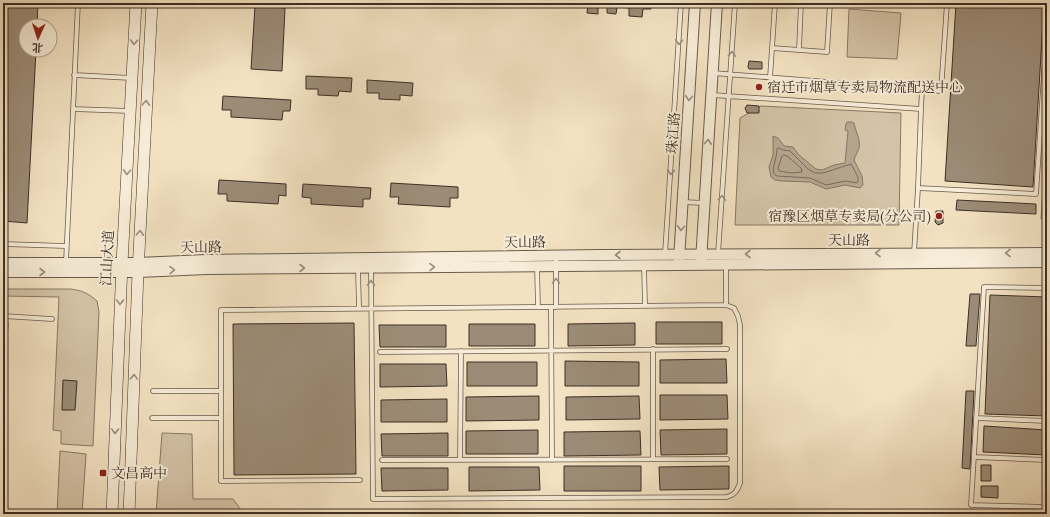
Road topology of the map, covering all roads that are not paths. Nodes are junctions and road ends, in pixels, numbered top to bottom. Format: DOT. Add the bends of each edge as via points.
graph roads {
  1 [pos="78,3"];
  2 [pos="136,3"];
  3 [pos="152,3"];
  4 [pos="681,3"];
  5 [pos="695,3"];
  6 [pos="717,3"];
  7 [pos="735,3"];
  8 [pos="775,3"];
  9 [pos="801,3"];
  10 [pos="830,3"];
  11 [pos="947,3"];
  12 [pos="1047,29"];
  13 [pos="772,48"];
  14 [pos="798,50"];
  15 [pos="713,73"];
  16 [pos="730,74"];
  17 [pos="74,75"];
  18 [pos="132,78"];
  19 [pos="770,78"];
  20 [pos="922,89"];
  21 [pos="711,95"];
  22 [pos="729,97"];
  23 [pos="73,109"];
  24 [pos="921,109"];
  25 [pos="130,111"];
  26 [pos="918,188"];
  27 [pos="682,202"];
  28 [pos="705,203"];
  29 [pos="3,244"];
  30 [pos="66,246"];
  31 [pos="1047,252"];
  32 [pos="914,253"];
  33 [pos="679,254"];
  34 [pos="722,259"];
  35 [pos="644,260"];
  36 [pos="664,260"];
  37 [pos="701,260"];
  38 [pos="537,261"];
  39 [pos="556,261"];
  40 [pos="66,262"];
  41 [pos="1047,262"];
  42 [pos="3,263"];
  43 [pos="358,263"];
  44 [pos="371,263"];
  45 [pos="678,265"];
  46 [pos="122,267"];
  47 [pos="138,267"];
  48 [pos="3,272"];
  49 [pos="1047,288"];
  50 [pos="644,306"];
  51 [pos="726,306"];
  52 [pos="538,307"];
  53 [pos="554,307"];
  54 [pos="359,308"];
  55 [pos="372,308"];
  56 [pos="3,316"];
  57 [pos="52,319"];
  58 [pos="727,348"];
  59 [pos="653,349"];
  60 [pos="552,350"];
  61 [pos="461,351"];
  62 [pos="380,352"];
  63 [pos="153,391"];
  64 [pos="221,391"];
  65 [pos="152,418"];
  66 [pos="221,418"];
  67 [pos="976,418"];
  68 [pos="1047,421"];
  69 [pos="974,457"];
  70 [pos="653,459"];
  71 [pos="727,459"];
  72 [pos="382,460"];
  73 [pos="460,460"];
  74 [pos="552,460"];
  75 [pos="1047,460"];
  76 [pos="360,480"];
  77 [pos="1047,507"];
  78 [pos="112,514"];
  79 [pos="129,514"];
  80 [pos="1047,514"];
  1 -- 17 [label="lane"];
  2 -- 18 [label="main road, 江山大道, one-way"];
  47 -- 3 [label="main road, one-way"];
  4 -- 36 [label="lane, one-way"];
  5 -- 27 [label="street, 珠江路, one-way"];
  6 -- 15 [label="street"];
  16 -- 7 [label="lane, one-way"];
  8 -- 13 [label="lane"];
  9 -- 14 [label="lane"];
  10 -- 14 [label="lane" via="827,52"];
  11 -- 20 [label="lane" via="941,90"];
  12 -- 26 [label="lane" via="1036,194"];
  13 -- 14 [label="lane"];
  13 -- 19 [label="lane"];
  15 -- 16 [label="lane"];
  15 -- 21 [label="street"];
  16 -- 19 [label="lane"];
  16 -- 22 [label="lane"];
  17 -- 18 [label="lane"];
  17 -- 23 [label="lane"];
  18 -- 25 [label="main road, 江山大道"];
  19 -- 20 [label="lane"];
  20 -- 24 [label="lane"];
  21 -- 22 [label="lane"];
  28 -- 21 [label="street, one-way"];
  22 -- 24 [label="lane"];
  34 -- 22 [label="lane, one-way"];
  23 -- 25 [label="lane"];
  23 -- 30 [label="lane"];
  24 -- 26 [label="lane"];
  25 -- 46 [label="main road, 江山大道, one-way"];
  26 -- 32 [label="lane"];
  27 -- 28 [label="lane"];
  27 -- 33 [label="street, 珠江路, one-way"];
  28 -- 37 [label="street"];
  29 -- 30 [label="lane"];
  30 -- 40 [label="lane"];
  31 -- 32 [label="street, 天山路, one-way"];
  32 -- 34 [label="street, 天山路, one-way"];
  33 -- 36 [label="street, 天山路"];
  33 -- 37 [label="street, 天山路"];
  33 -- 45 [label="street, 珠江路"];
  34 -- 37 [label="street, 天山路"];
  34 -- 41 [label="street, 天山路"];
  34 -- 51 [label="lane"];
  35 -- 36 [label="street, 天山路"];
  35 -- 39 [label="street, 天山路"];
  35 -- 50 [label="lane"];
  36 -- 45 [label="street, 天山路"];
  37 -- 45 [label="street, 天山路"];
  38 -- 39 [label="street, 天山路"];
  38 -- 44 [label="street, 天山路"];
  38 -- 52 [label="lane"];
  53 -- 39 [label="lane, one-way"];
  40 -- 42 [label="street, 天山路"];
  40 -- 46 [label="street, 天山路"];
  43 -- 44 [label="street, 天山路"];
  43 -- 47 [label="street, 天山路" via="207,269"];
  43 -- 54 [label="lane"];
  55 -- 44 [label="lane, one-way"];
  46 -- 47 [label="street, 天山路"];
  48 -- 46 [label="street, 天山路, one-way"];
  46 -- 78 [label="main road, 江山大道, one-way"];
  79 -- 47 [label="main road, one-way"];
  49 -- 67 [label="lane" via="984,287"];
  50 -- 51 [label="lane"];
  50 -- 53 [label="lane"];
  51 -- 55 [label="lane" via="734,308 740,325 740,483 733,495 373,499"];
  52 -- 53 [label="lane"];
  52 -- 55 [label="lane"];
  53 -- 60 [label="lane"];
  54 -- 55 [label="lane"];
  54 -- 64 [label="lane" via="221,310"];
  56 -- 57 [label="lane"];
  58 -- 59 [label="lane"];
  59 -- 60 [label="lane"];
  59 -- 70 [label="lane"];
  60 -- 61 [label="lane"];
  60 -- 74 [label="lane"];
  61 -- 62 [label="lane"];
  61 -- 73 [label="lane"];
  63 -- 64 [label="lane"];
  64 -- 66 [label="lane"];
  65 -- 66 [label="lane"];
  66 -- 76 [label="lane" via="221,481"];
  67 -- 68 [label="lane"];
  67 -- 69 [label="lane"];
  69 -- 75 [label="lane"];
  69 -- 77 [label="lane" via="971,505"];
  70 -- 71 [label="lane"];
  70 -- 74 [label="lane"];
  72 -- 73 [label="lane"];
  73 -- 74 [label="lane"];
  77 -- 80 [label="lane"];
}
